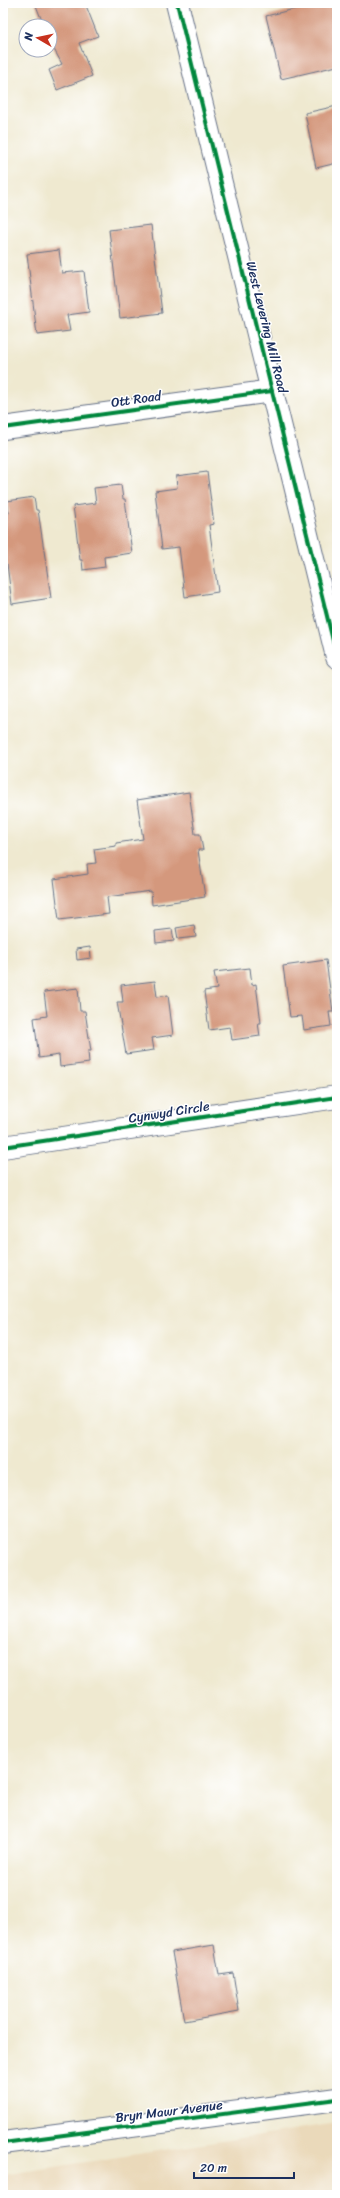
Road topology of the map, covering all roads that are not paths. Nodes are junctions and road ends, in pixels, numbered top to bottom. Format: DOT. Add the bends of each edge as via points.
graph roads {
  1 [pos="177,3"];
  2 [pos="272,390"];
  3 [pos="3,428"];
  4 [pos="337,657"];
  5 [pos="337,1097"];
  6 [pos="3,1147"];
  7 [pos="337,2099"];
  8 [pos="3,2143"];
  1 -- 2 [label="street, West Levering Mill Road"];
  2 -- 3 [label="street, Ott Road"];
  2 -- 4 [label="street, West Levering Mill Road"];
  5 -- 6 [label="street, Cynwyd Circle"];
  7 -- 8 [label="street, Bryn Mawr Avenue"];
}
